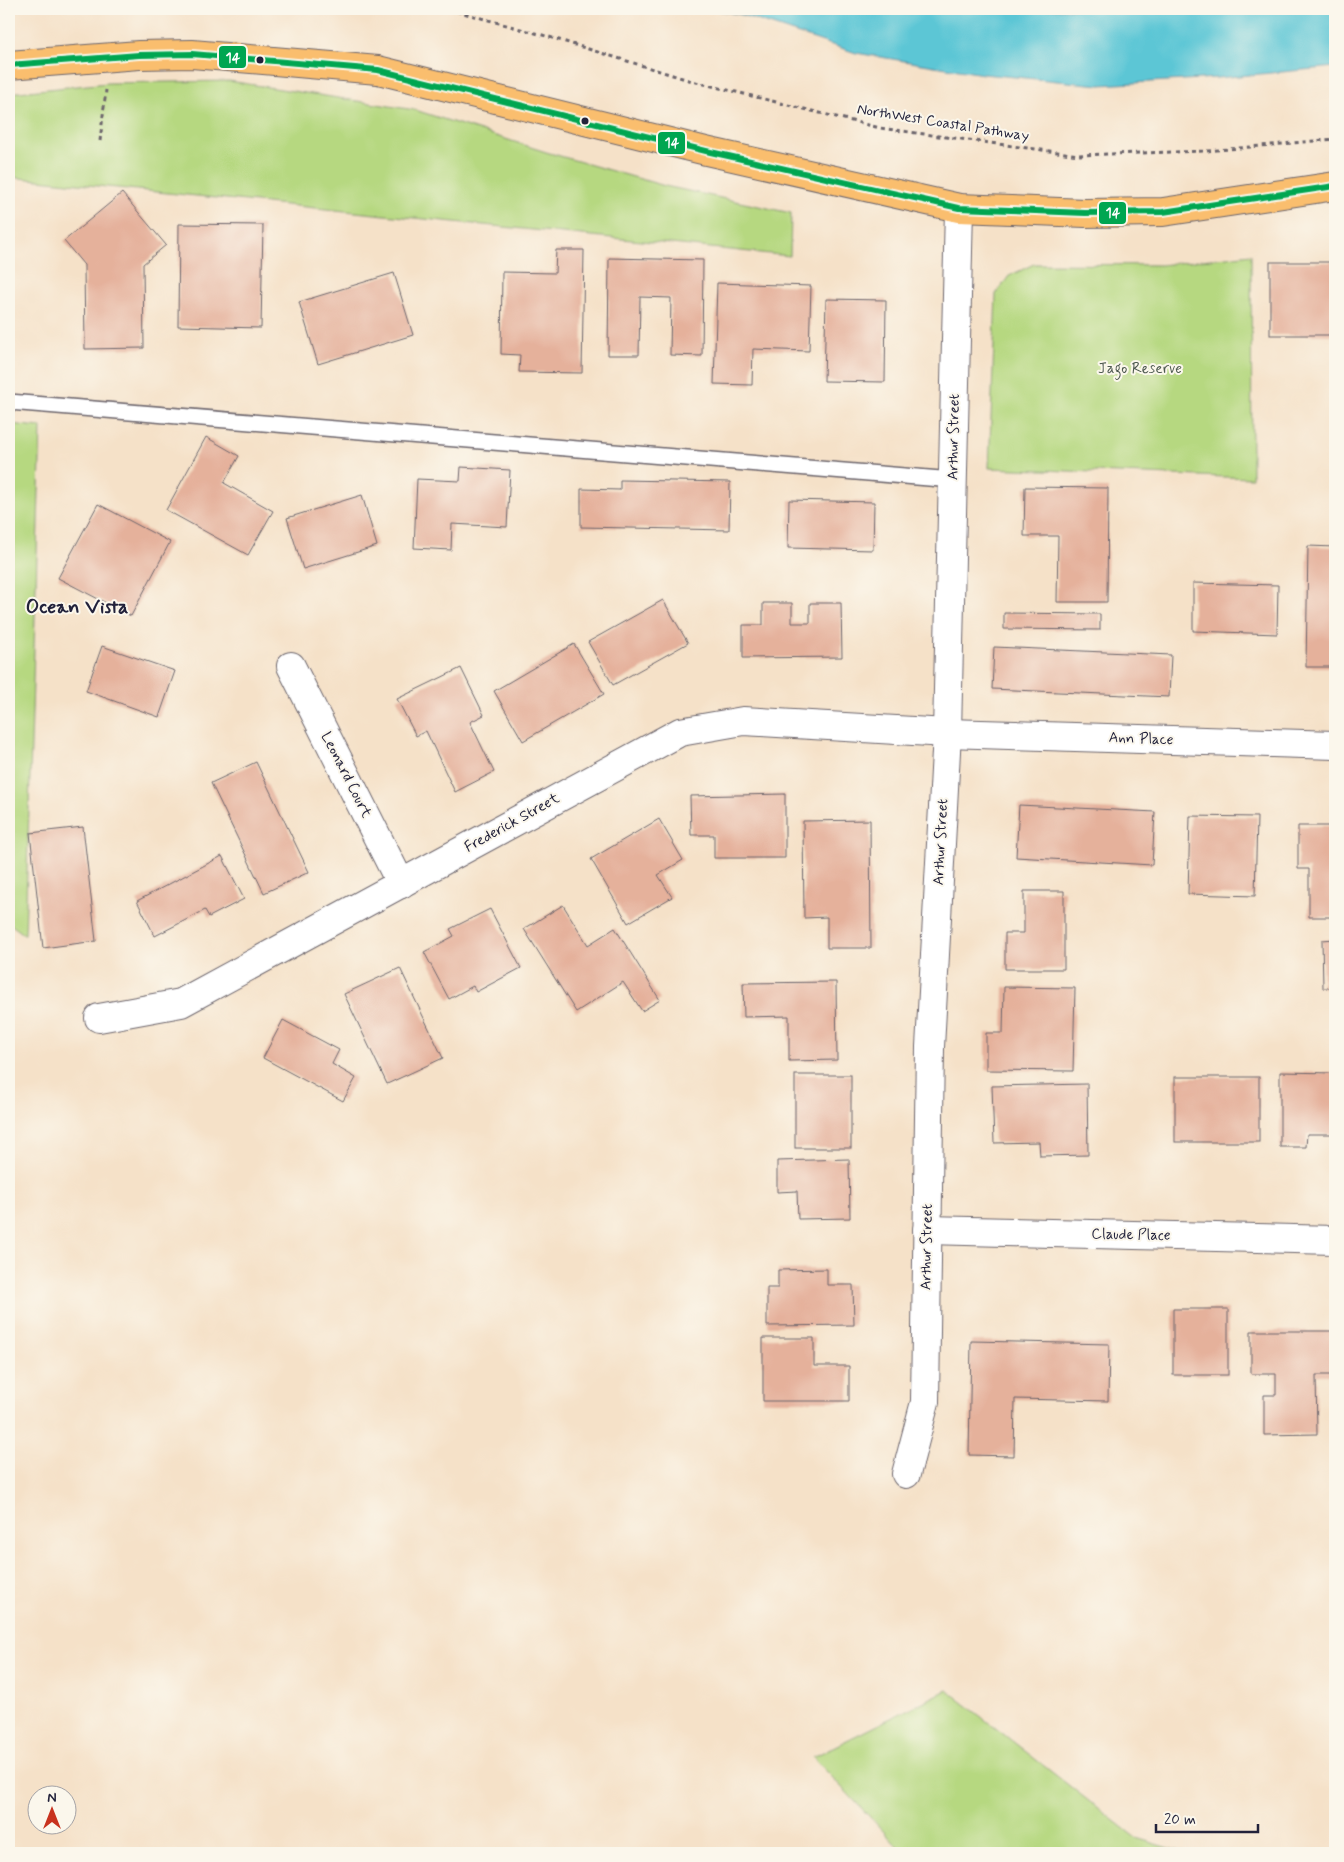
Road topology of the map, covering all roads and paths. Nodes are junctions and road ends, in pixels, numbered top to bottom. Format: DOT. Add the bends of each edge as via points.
graph roads {
  1 [pos="441,9"];
  2 [pos="111,57"];
  3 [pos="9,65"];
  4 [pos="1335,139"];
  5 [pos="100,141"];
  6 [pos="1335,186"];
  7 [pos="959,208"];
  8 [pos="9,402"];
  9 [pos="953,480"];
  10 [pos="291,666"];
  11 [pos="948,733"];
  12 [pos="1335,746"];
  13 [pos="401,884"];
  14 [pos="99,1018"];
  15 [pos="927,1230"];
  16 [pos="1335,1240"];
  17 [pos="906,1474"];
  1 -- 4 [label="path, NorthWest Coastal Pathway" via="546,36 692,80 880,128 1079,156 1207,152"];
  2 -- 3 [label="highway"];
  2 -- 5 [label="path"];
  2 -- 7 [label="highway" via="192,54 378,70 706,152"];
  6 -- 7 [label="highway" via="1163,212 1085,213"];
  7 -- 9 [label="street, Arthur Street"];
  8 -- 9 [label="lane"];
  9 -- 11 [label="street, Arthur Street"];
  10 -- 13 [label="street, Leonard Court"];
  11 -- 12 [label="street, Ann Place"];
  11 -- 13 [label="street, Frederick Street" via="743,721 680,732"];
  11 -- 15 [label="street, Arthur Street" via="930,1047"];
  13 -- 14 [label="street, Frederick Street" via="181,1003"];
  15 -- 16 [label="street, Claude Place"];
  15 -- 17 [label="street, Arthur Street" via="925,1402"];
}
